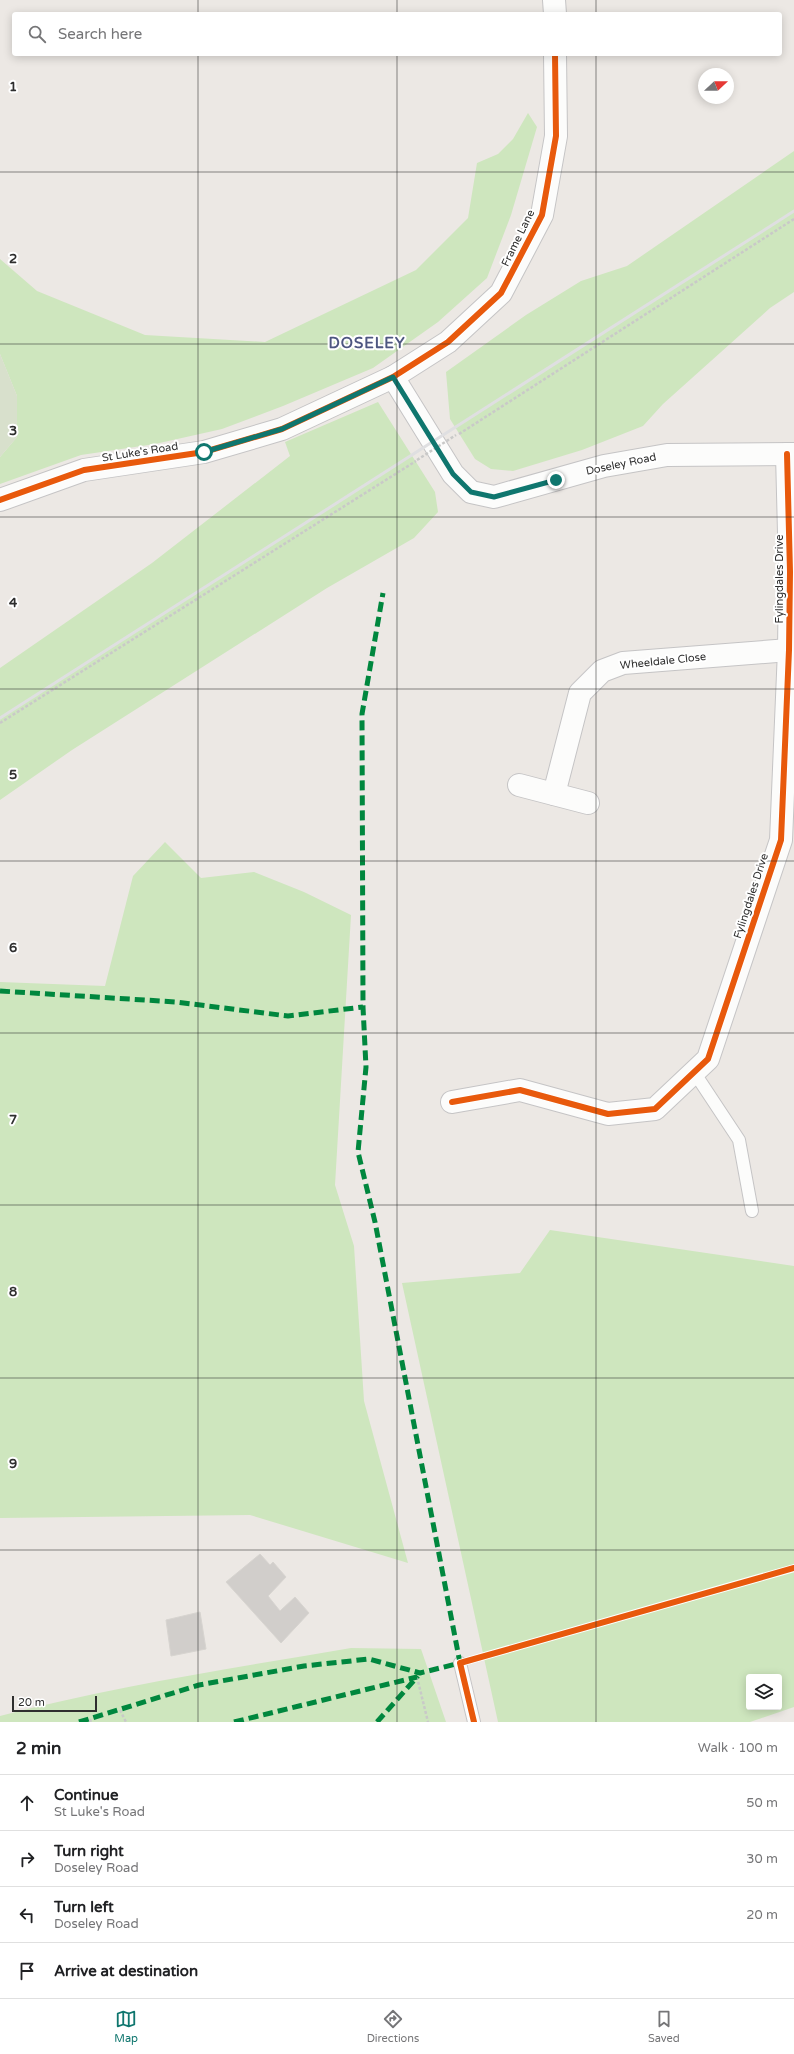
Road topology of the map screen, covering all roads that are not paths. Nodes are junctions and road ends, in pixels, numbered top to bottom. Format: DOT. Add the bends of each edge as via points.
graph roads {
  1 [pos="554,0"];
  2 [pos="555,12"];
  3 [pos="555,56"];
  4 [pos="393,377"];
  5 [pos="790,454"];
  6 [pos="0,500"];
  7 [pos="789,650"];
  8 [pos="519,785"];
  9 [pos="554,794"];
  10 [pos="588,803"];
  11 [pos="787,841"];
  12 [pos="694,1072"];
  13 [pos="452,1102"];
  14 [pos="752,1211"];
  15 [pos="460,1662"];
  16 [pos="474,1722"];
  1 -- 2 [label="street"];
  3 -- 4 [label="street, Frame Lane" via="556,136 542,215 502,293 448,342"];
  4 -- 5 [label="street, Doseley Road" via="453,474 471,492 494,497 604,466 667,455"];
  4 -- 6 [label="street, St Luke's Road" via="282,429 204,452 84,470"];
  5 -- 7 [label="street, Fylingdales Drive"];
  7 -- 9 [label="street, Wheeldale Close" via="623,663 602,671 580,694"];
  7 -- 11 [label="street, Fylingdales Drive"];
  8 -- 9 [label="street"];
  9 -- 10 [label="street"];
  11 -- 12 [label="street, Fylingdales Drive" via="708,1059"];
  12 -- 13 [label="street, Fylingdales Drive" via="655,1109 608,1114 520,1090"];
  12 -- 14 [label="lane" via="739,1140"];
  15 -- 16 [label="lane"];
}
